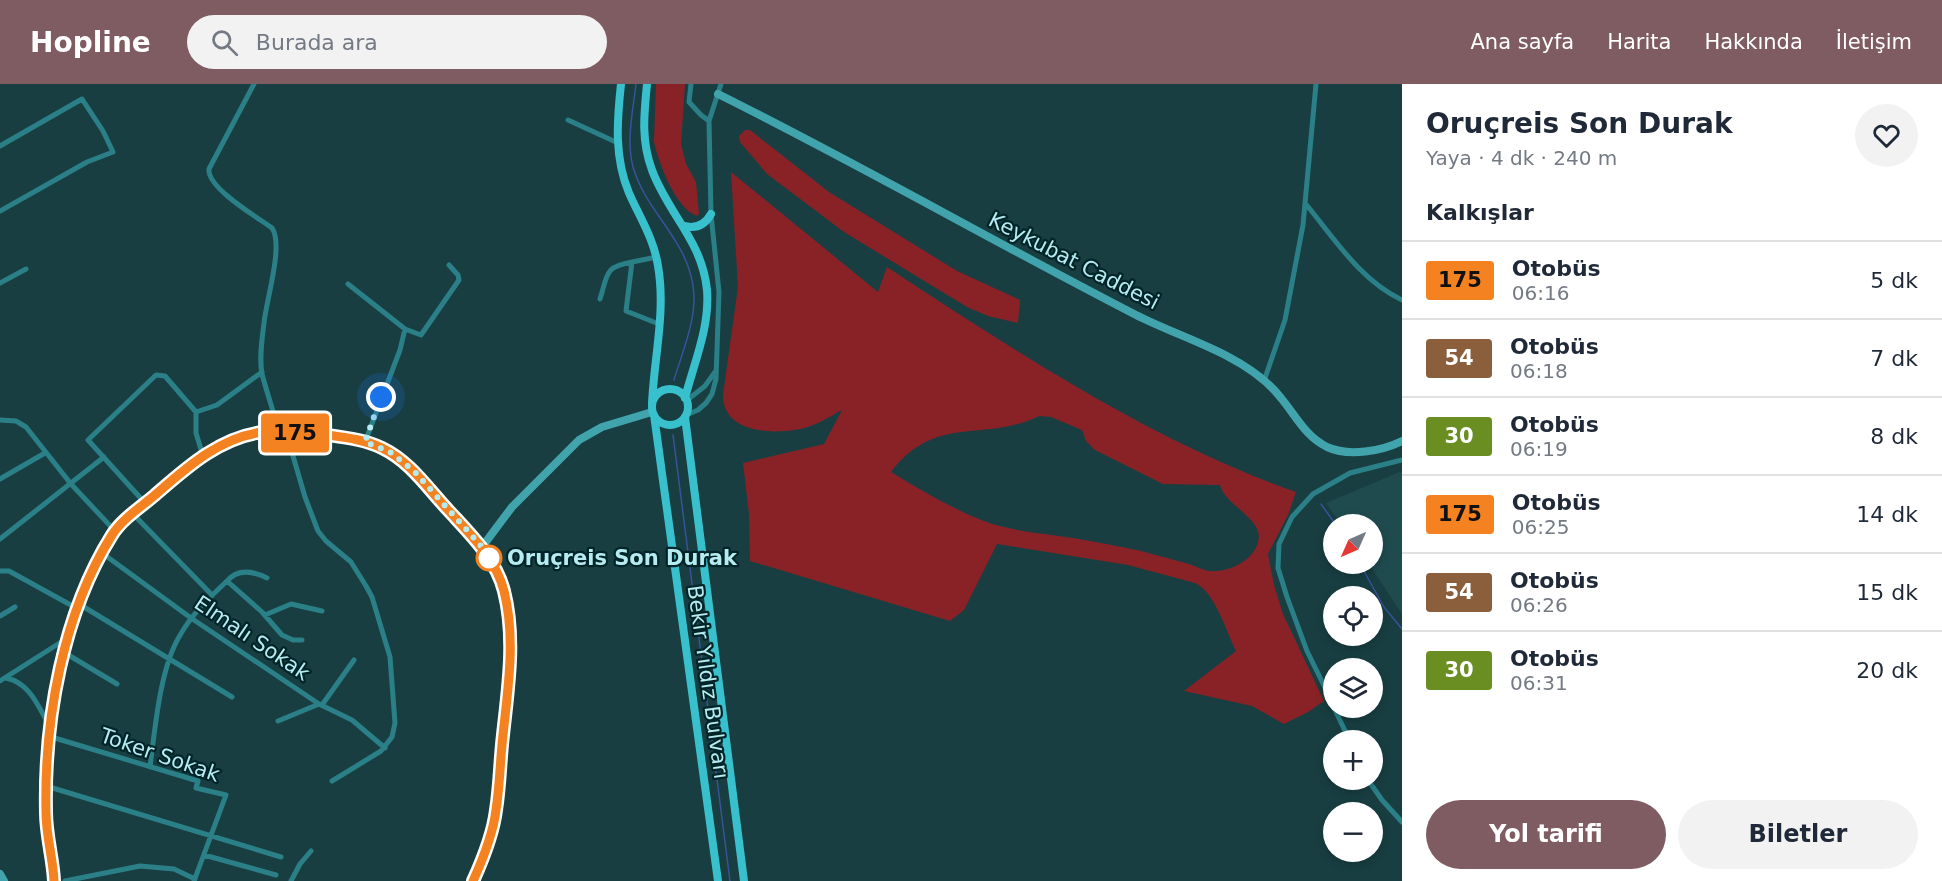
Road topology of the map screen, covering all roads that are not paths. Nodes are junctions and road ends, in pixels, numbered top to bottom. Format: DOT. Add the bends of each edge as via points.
graph roads {
  1 [pos="254,84"];
  2 [pos="621,84"];
  3 [pos="647,84"];
  4 [pos="691,84"];
  5 [pos="721,84"];
  6 [pos="1316,84"];
  7 [pos="718,94"];
  8 [pos="568,120"];
  9 [pos="709,121"];
  10 [pos="618,143"];
  11 [pos="0,147"];
  12 [pos="1305,203"];
  13 [pos="0,212"];
  14 [pos="711,214"];
  15 [pos="684,226"];
  16 [pos="657,257"];
  17 [pos="632,262"];
  18 [pos="450,265"];
  19 [pos="26,269"];
  20 [pos="0,283"];
  21 [pos="348,284"];
  22 [pos="600,299"];
  23 [pos="1402,300"];
  24 [pos="659,324"];
  25 [pos="405,329"];
  26 [pos="716,368"];
  27 [pos="262,372"];
  28 [pos="1264,381"];
  29 [pos="685,399"];
  30 [pos="653,410"];
  31 [pos="196,412"];
  32 [pos="685,416"];
  33 [pos="0,420"];
  34 [pos="283,432"];
  35 [pos="1402,441"];
  36 [pos="365,442"];
  37 [pos="45,453"];
  38 [pos="203,456"];
  39 [pos="104,457"];
  40 [pos="1402,460"];
  41 [pos="0,479"];
  42 [pos="70,484"];
  43 [pos="145,503"];
  44 [pos="133,514"];
  45 [pos="115,531"];
  46 [pos="0,539"];
  47 [pos="482,547"];
  48 [pos="102,553"];
  49 [pos="0,571"];
  50 [pos="267,578"];
  51 [pos="227,581"];
  52 [pos="212,595"];
  53 [pos="78,606"];
  54 [pos="15,607"];
  55 [pos="322,611"];
  56 [pos="266,615"];
  57 [pos="0,616"];
  58 [pos="191,618"];
  59 [pos="69,637"];
  60 [pos="302,640"];
  61 [pos="65,653"];
  62 [pos="170,660"];
  63 [pos="354,660"];
  64 [pos="6,678"];
  65 [pos="0,681"];
  66 [pos="117,684"];
  67 [pos="1323,684"];
  68 [pos="232,696"];
  69 [pos="320,704"];
  70 [pos="278,721"];
  71 [pos="50,727"];
  72 [pos="48,736"];
  73 [pos="384,748"];
  74 [pos="150,767"];
  75 [pos="332,781"];
  76 [pos="46,786"];
  77 [pos="1375,790"];
  78 [pos="1402,822"];
  79 [pos="211,835"];
  80 [pos="311,851"];
  81 [pos="204,855"];
  82 [pos="281,857"];
  83 [pos="0,874"];
  84 [pos="276,875"];
  85 [pos="194,880"];
  86 [pos="4,881"];
  87 [pos="54,881"];
  88 [pos="65,881"];
  89 [pos="291,881"];
  90 [pos="473,881"];
  91 [pos="718,881"];
  92 [pos="744,881"];
  1 -- 27 [label="street" via="208,174 227,196 276,235 262,337"];
  2 -- 10 [label="main road, Bekir Yıldız Bulvarı"];
  3 -- 15 [label="main road" via="643,124 646,151 656,180"];
  4 -- 9 [label="street" via="689,102"];
  5 -- 7 [label="street"];
  6 -- 12 [label="street"];
  7 -- 9 [label="street"];
  7 -- 28 [label="street, Keykubat Caddesi" via="1139,316 1229,357"];
  8 -- 10 [label="street"];
  9 -- 14 [label="street"];
  10 -- 16 [label="main road, Bekir Yıldız Bulvarı" via="625,182"];
  11 -- 13 [label="street" via="82,99 113,152 87,162"];
  12 -- 23 [label="street" via="1361,271"];
  12 -- 28 [label="street" via="1285,320"];
  14 -- 15 [label="main road" via="701,225"];
  14 -- 26 [label="street" via="719,292"];
  15 -- 29 [label="main road" via="700,259 707,301 704,334"];
  16 -- 17 [label="street"];
  16 -- 24 [label="main road, Bekir Yıldız Bulvarı" via="661,286"];
  17 -- 22 [label="street" via="610,270"];
  17 -- 24 [label="street" via="626,311"];
  18 -- 25 [label="street" via="459,280 424,333 418,335"];
  19 -- 20 [label="street"];
  21 -- 25 [label="street"];
  24 -- 30 [label="main road, Bekir Yıldız Bulvarı"];
  25 -- 36 [label="street"];
  26 -- 29 [label="street" via="708,383"];
  26 -- 32 [label="street" via="716,384 710,399"];
  27 -- 31 [label="street" via="217,405"];
  27 -- 34 [label="street"];
  28 -- 35 [label="street, Keykubat Caddesi" via="1281,397 1309,436 1329,448 1350,453"];
  29 -- 30 [label="main road" via="677,391 665,390 658,394"];
  29 -- 32 [label="main road"];
  30 -- 32 [label="main road" via="662,424 678,423"];
  30 -- 47 [label="street" via="602,427 579,440 512,507"];
  30 -- 91 [label="main road, Bekir Yıldız Bulvarı"];
  31 -- 38 [label="street" via="196,433"];
  31 -- 39 [label="street" via="165,376 156,375 88,440"];
  32 -- 92 [label="main road, Bekir Yıldız Bulvarı"];
  33 -- 37 [label="street" via="24,424"];
  34 -- 36 [label="street"];
  34 -- 38 [label="street" via="249,435"];
  34 -- 73 [label="street" via="318,531 351,562 372,597 390,657 395,727"];
  36 -- 47 [label="street" via="390,452 414,471"];
  37 -- 41 [label="street"];
  37 -- 42 [label="street"];
  38 -- 43 [label="street"];
  39 -- 42 [label="street"];
  39 -- 43 [label="street"];
  40 -- 67 [label="street" via="1350,473 1313,494 1293,517 1279,544 1278,567 1287,597"];
  42 -- 45 [label="street"];
  42 -- 46 [label="street"];
  43 -- 44 [label="street"];
  44 -- 45 [label="street"];
  44 -- 52 [label="street"];
  45 -- 48 [label="street"];
  47 -- 90 [label="street" via="504,591 510,673 496,812 485,855"];
  48 -- 53 [label="street"];
  48 -- 58 [label="street, Elmalı Sokak"];
  49 -- 53 [label="street" via="9,571"];
  50 -- 51 [label="street" via="240,572"];
  51 -- 52 [label="street"];
  51 -- 56 [label="street"];
  52 -- 58 [label="street"];
  53 -- 59 [label="street"];
  53 -- 62 [label="street"];
  54 -- 57 [label="street"];
  55 -- 56 [label="street" via="291,604"];
  56 -- 60 [label="street" via="282,636"];
  58 -- 62 [label="street" via="177,638"];
  58 -- 69 [label="street, Elmalı Sokak"];
  59 -- 61 [label="street"];
  59 -- 64 [label="street"];
  61 -- 66 [label="street"];
  61 -- 71 [label="street"];
  62 -- 68 [label="street"];
  62 -- 74 [label="street"];
  63 -- 69 [label="street"];
  64 -- 65 [label="street"];
  64 -- 71 [label="street" via="27,689"];
  69 -- 70 [label="street"];
  69 -- 73 [label="street, Elmalı Sokak" via="352,720"];
  71 -- 72 [label="street"];
  72 -- 74 [label="street, Toker Sokak"];
  72 -- 76 [label="street"];
  73 -- 75 [label="street"];
  74 -- 79 [label="street, Toker Sokak" via="198,781 196,788 226,795"];
  76 -- 79 [label="street"];
  76 -- 87 [label="street" via="46,825"];
  77 -- 78 [label="street"];
  79 -- 81 [label="street"];
  79 -- 82 [label="street"];
  80 -- 89 [label="street"];
  81 -- 84 [label="street"];
  81 -- 85 [label="street"];
  83 -- 86 [label="street"];
  85 -- 88 [label="street" via="174,869 140,866"];
}
